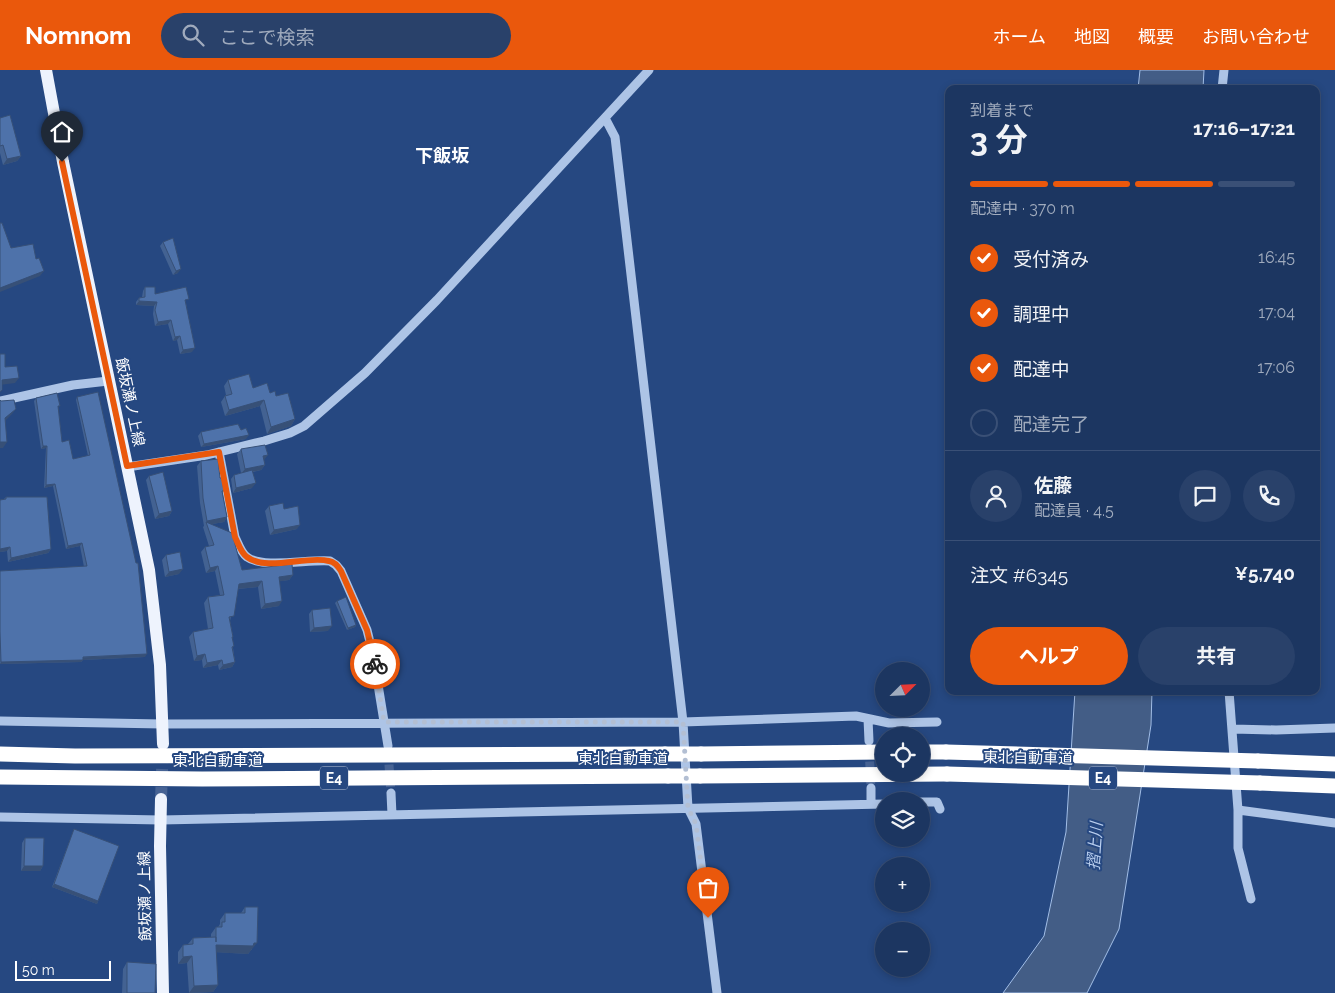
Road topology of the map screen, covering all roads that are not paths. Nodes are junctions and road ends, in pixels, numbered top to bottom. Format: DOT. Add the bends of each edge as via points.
graph roads {
  1 [pos="46,70"];
  2 [pos="649,70"];
  3 [pos="1224,70"];
  4 [pos="1222,85"];
  5 [pos="605,118"];
  6 [pos="108,381"];
  7 [pos="0,401"];
  8 [pos="219,452"];
  9 [pos="127,466"];
  10 [pos="1229,695"];
  11 [pos="868,719"];
  12 [pos="0,721"];
  13 [pos="384,722"];
  14 [pos="683,722"];
  15 [pos="937,722"];
  16 [pos="162,724"];
  17 [pos="1335,728"];
  18 [pos="1233,729"];
  19 [pos="869,741"];
  20 [pos="163,744"];
  21 [pos="388,746"];
  22 [pos="875,752"];
  23 [pos="930,752"];
  24 [pos="0,754"];
  25 [pos="1335,764"];
  26 [pos="0,777"];
  27 [pos="1335,786"];
  28 [pos="871,788"];
  29 [pos="391,793"];
  30 [pos="161,799"];
  31 [pos="930,802"];
  32 [pos="871,804"];
  33 [pos="875,804"];
  34 [pos="688,808"];
  35 [pos="940,809"];
  36 [pos="1238,810"];
  37 [pos="392,815"];
  38 [pos="0,817"];
  39 [pos="160,820"];
  40 [pos="1335,823"];
  41 [pos="1251,899"];
  42 [pos="163,993"];
  43 [pos="717,993"];
  1 -- 6 [label="main road, 飯坂瀬ノ上線"];
  2 -- 5 [label="street"];
  3 -- 4 [label="street"];
  5 -- 8 [label="street" via="437,300 365,373 304,426 264,441"];
  5 -- 14 [label="street" via="615,137"];
  6 -- 7 [label="street"];
  6 -- 9 [label="main road, 飯坂瀬ノ上線"];
  8 -- 9 [label="street"];
  8 -- 13 [label="street" via="235,537 246,557 273,563 330,561 341,571 374,654"];
  9 -- 16 [label="main road, 飯坂瀬ノ上線" via="154,603"];
  10 -- 18 [label="street"];
  11 -- 14 [label="street" via="856,716"];
  11 -- 15 [label="street" via="889,724"];
  11 -- 19 [label="street"];
  12 -- 16 [label="street"];
  13 -- 14 [label="street"];
  13 -- 16 [label="street"];
  13 -- 21 [label="street"];
  14 -- 34 [label="street"];
  16 -- 20 [label="main road, 飯坂瀬ノ上線"];
  17 -- 18 [label="street"];
  18 -- 36 [label="street"];
  22 -- 24 [label="highway, 東北自動車道 / E4, bridge"];
  23 -- 25 [label="highway, 東北自動車道 / E4, bridge"];
  26 -- 27 [label="highway, 東北自動車道 / E4, bridge" via="947,774"];
  28 -- 32 [label="street"];
  29 -- 37 [label="street"];
  30 -- 39 [label="main road, 飯坂瀬ノ上線"];
  31 -- 35 [label="street" via="936,802"];
  32 -- 33 [label="street"];
  32 -- 34 [label="street"];
  34 -- 37 [label="street"];
  34 -- 43 [label="street" via="696,824"];
  36 -- 40 [label="street"];
  36 -- 41 [label="street" via="1238,848"];
  37 -- 39 [label="street"];
  38 -- 39 [label="street"];
  39 -- 42 [label="main road, 飯坂瀬ノ上線"];
}
